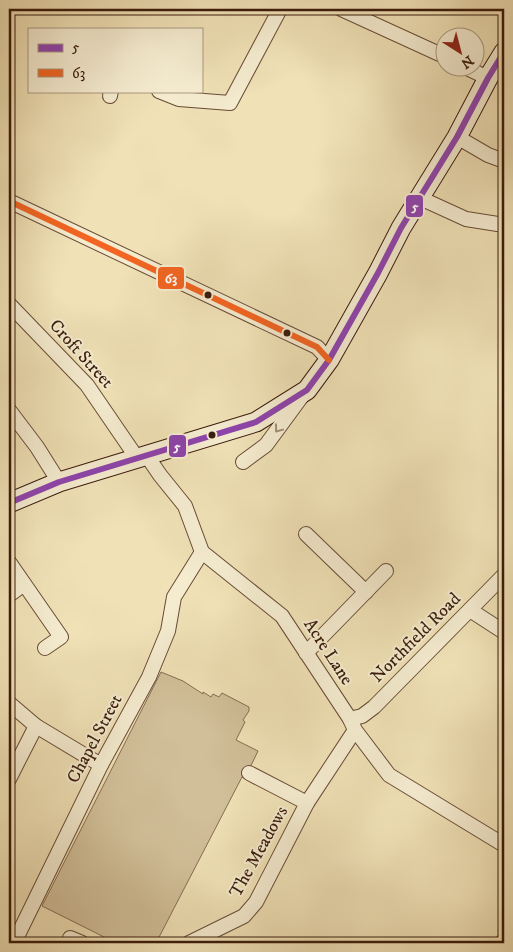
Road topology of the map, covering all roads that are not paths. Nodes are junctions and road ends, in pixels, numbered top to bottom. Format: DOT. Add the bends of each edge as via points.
graph roads {
  1 [pos="280,9"];
  2 [pos="342,9"];
  3 [pos="436,52"];
  4 [pos="504,52"];
  5 [pos="488,78"];
  6 [pos="162,92"];
  7 [pos="456,137"];
  8 [pos="504,161"];
  9 [pos="420,198"];
  10 [pos="9,201"];
  11 [pos="504,225"];
  12 [pos="9,304"];
  13 [pos="329,360"];
  14 [pos="307,390"];
  15 [pos="9,410"];
  16 [pos="142,457"];
  17 [pos="243,462"];
  18 [pos="59,482"];
  19 [pos="9,504"];
  20 [pos="306,534"];
  21 [pos="202,552"];
  22 [pos="9,562"];
  23 [pos="386,571"];
  24 [pos="504,575"];
  25 [pos="24,584"];
  26 [pos="366,592"];
  27 [pos="9,596"];
  28 [pos="470,610"];
  29 [pos="504,632"];
  30 [pos="45,648"];
  31 [pos="306,653"];
  32 [pos="9,703"];
  33 [pos="353,725"];
  34 [pos="36,726"];
  35 [pos="101,765"];
  36 [pos="249,773"];
  37 [pos="9,779"];
  38 [pos="307,803"];
  39 [pos="504,845"];
  40 [pos="14,943"];
  41 [pos="189,943"];
  1 -- 6 [label="street" via="230,104 179,99"];
  2 -- 3 [label="street"];
  4 -- 5 [label="main road"];
  5 -- 7 [label="main road"];
  7 -- 8 [label="street"];
  7 -- 9 [label="main road"];
  9 -- 11 [label="street" via="466,219"];
  9 -- 13 [label="main road"];
  10 -- 13 [label="street" via="317,347"];
  12 -- 16 [label="street, Croft Street" via="87,385"];
  13 -- 14 [label="main road"];
  14 -- 16 [label="main road" via="256,422"];
  14 -- 17 [label="street, one-way" via="266,444"];
  15 -- 18 [label="street"];
  16 -- 18 [label="main road"];
  16 -- 21 [label="street" via="185,506"];
  18 -- 19 [label="main road"];
  20 -- 26 [label="street"];
  21 -- 31 [label="street, Acre Lane" via="282,616"];
  21 -- 35 [label="street, Chapel Street" via="174,596 168,631 149,677"];
  22 -- 25 [label="street"];
  23 -- 26 [label="street"];
  24 -- 28 [label="street, Northfield Road"];
  25 -- 27 [label="street"];
  25 -- 30 [label="street" via="61,637"];
  26 -- 31 [label="street"];
  28 -- 29 [label="street"];
  28 -- 33 [label="street, Northfield Road"];
  31 -- 33 [label="street, Acre Lane"];
  32 -- 34 [label="street"];
  33 -- 38 [label="street, The Meadows"];
  33 -- 39 [label="street, Acre Lane" via="389,775"];
  34 -- 35 [label="street"];
  34 -- 37 [label="street"];
  35 -- 40 [label="street, Chapel Street"];
  36 -- 38 [label="street, The Meadows"];
  38 -- 41 [label="street, The Meadows" via="256,902 244,916"];
}
